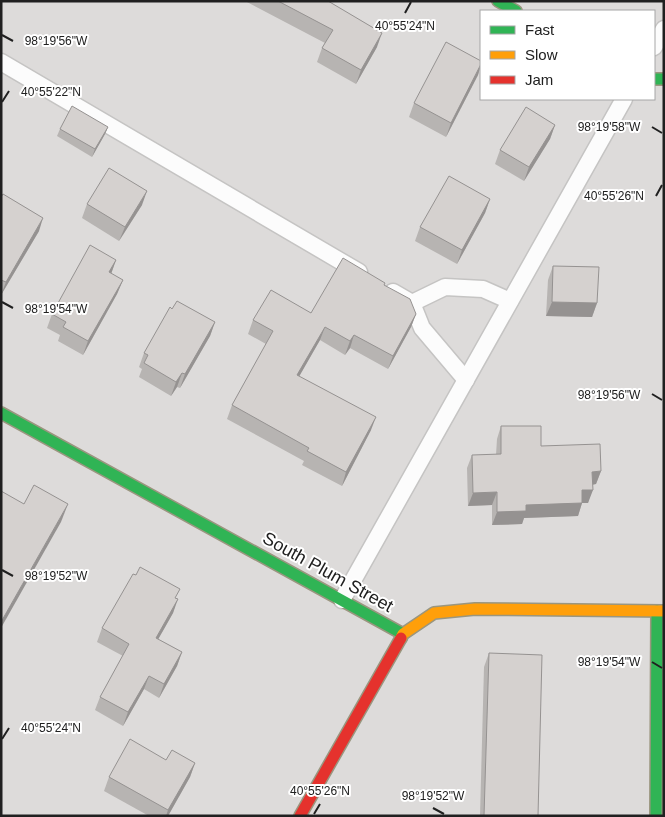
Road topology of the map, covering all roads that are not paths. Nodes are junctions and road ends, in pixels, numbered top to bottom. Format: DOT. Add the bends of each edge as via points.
graph roads {
  1 [pos="498,1"];
  2 [pos="514,10"];
  3 [pos="664,29"];
  4 [pos="655,45"];
  5 [pos="1,62"];
  6 [pos="623,100"];
  7 [pos="510,301"];
  8 [pos="412,303"];
  9 [pos="466,380"];
  10 [pos="1,413"];
  11 [pos="342,600"];
  12 [pos="660,611"];
  13 [pos="403,634"];
  14 [pos="300,816"];
  15 [pos="656,816"];
  1 -- 2 [label="street"];
  3 -- 4 [label="lane"];
  5 -- 8 [label="lane"];
  6 -- 7 [label="lane"];
  7 -- 8 [label="lane" via="482,289 445,287"];
  7 -- 9 [label="lane"];
  8 -- 9 [label="lane" via="422,328"];
  9 -- 11 [label="lane"];
  10 -- 11 [label="street, South Plum Street"];
  11 -- 13 [label="street, South Plum Street"];
  12 -- 13 [label="street, South Plum Street" via="475,609 434,613"];
  12 -- 15 [label="street"];
  13 -- 14 [label="street"];
}
